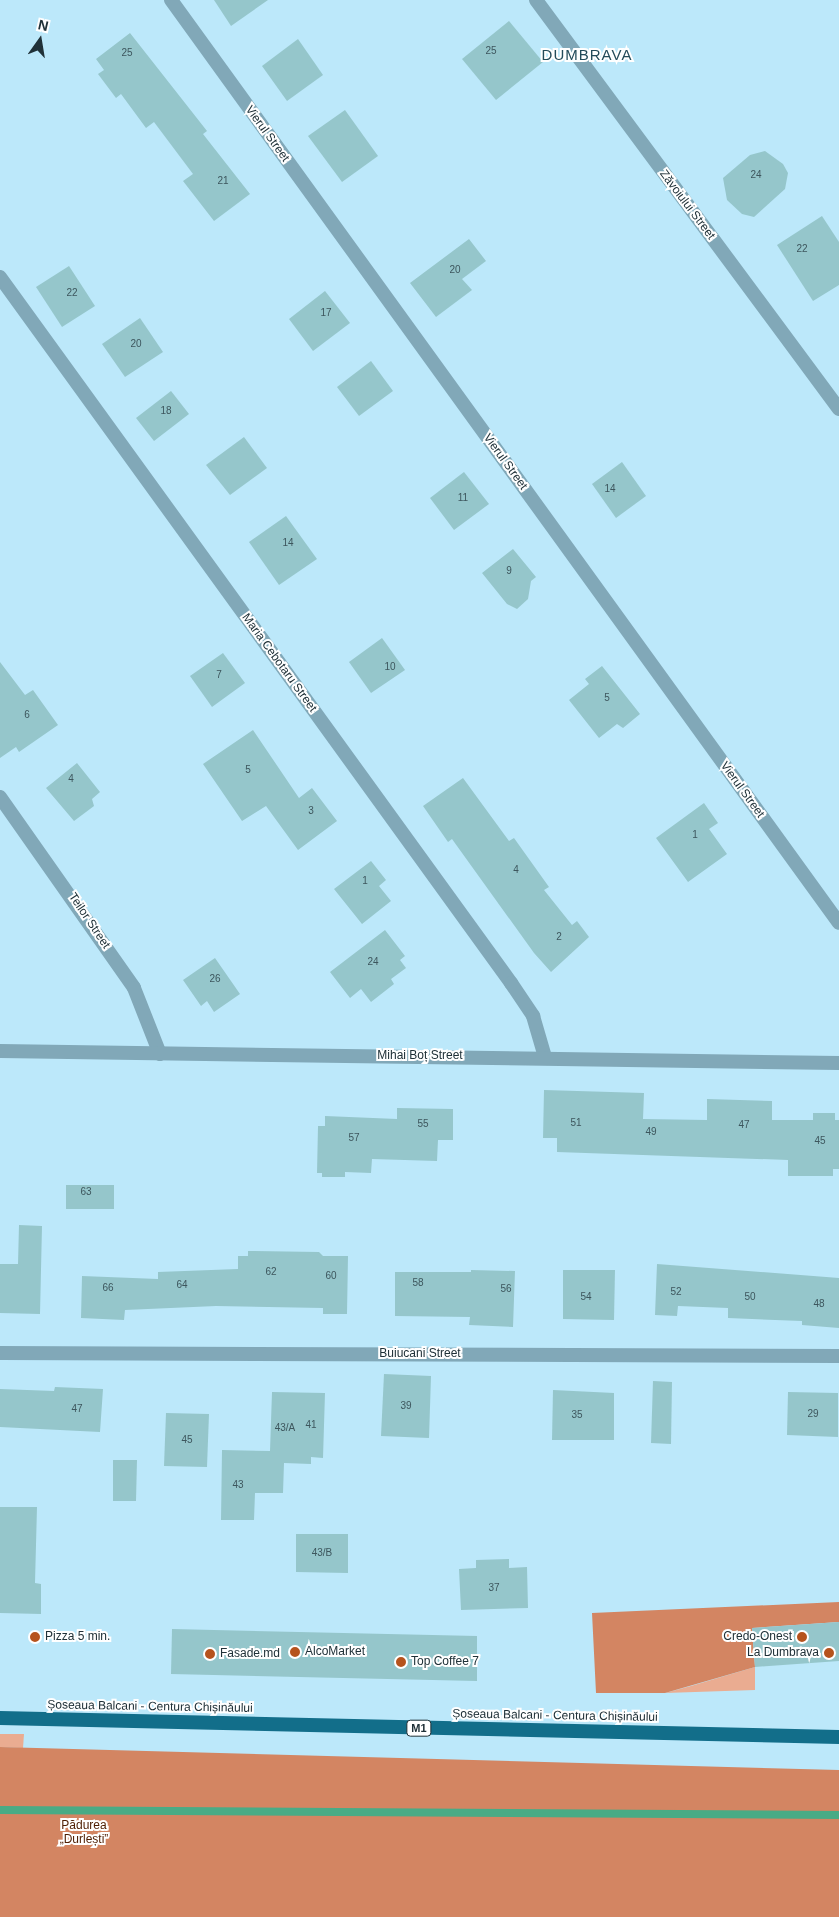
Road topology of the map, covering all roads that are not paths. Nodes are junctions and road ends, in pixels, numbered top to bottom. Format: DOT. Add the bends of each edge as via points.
graph roads {
  1 [pos="171,0"];
  2 [pos="536,0"];
  3 [pos="0,277"];
  4 [pos="839,409"];
  5 [pos="0,797"];
  6 [pos="839,923"];
  7 [pos="0,1051"];
  8 [pos="160,1054"];
  9 [pos="545,1057"];
  10 [pos="839,1063"];
  11 [pos="0,1353"];
  12 [pos="839,1356"];
  13 [pos="0,1718"];
  14 [pos="839,1737"];
  1 -- 6 [label="street, Vierul Street"];
  2 -- 4 [label="street, Zăvoiului Street"];
  3 -- 9 [label="street, Maria Cebotaru Street" via="510,983 532,1016"];
  5 -- 8 [label="street, Teilor Street" via="134,988"];
  7 -- 8 [label="street, Mihai Boț Street"];
  8 -- 9 [label="street, Mihai Boț Street"];
  9 -- 10 [label="street, Mihai Boț Street"];
  11 -- 12 [label="street, Buiucani Street"];
  13 -- 14 [label="highway, Șoseaua Balcani - Centura Chișinăului / M1"];
}
